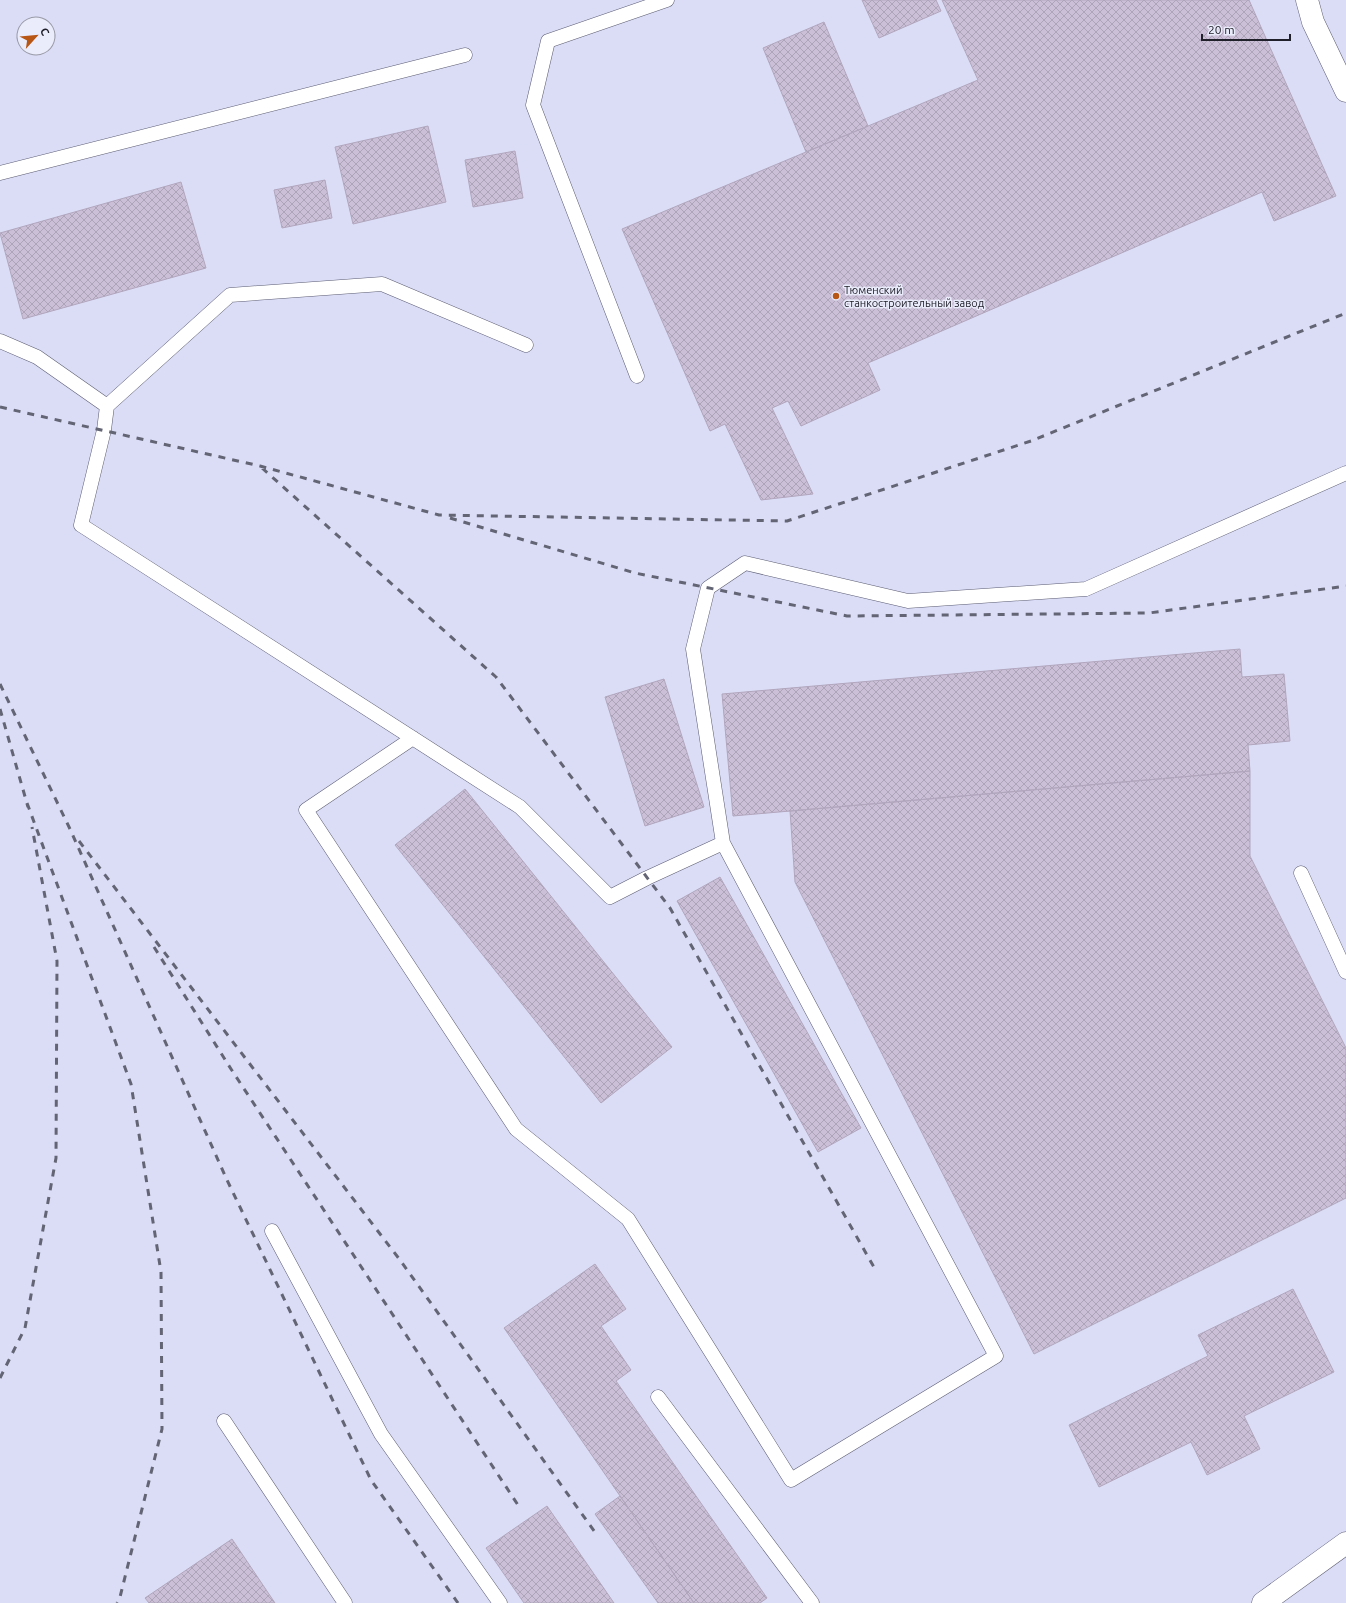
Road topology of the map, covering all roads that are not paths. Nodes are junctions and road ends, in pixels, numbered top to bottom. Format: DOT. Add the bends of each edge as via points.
graph roads {
  1 [pos="667,0"];
  2 [pos="1307,0"];
  3 [pos="465,55"];
  4 [pos="1346,91"];
  5 [pos="0,173"];
  6 [pos="0,341"];
  7 [pos="526,346"];
  8 [pos="636,376"];
  9 [pos="107,406"];
  10 [pos="1346,473"];
  11 [pos="413,738"];
  12 [pos="723,843"];
  13 [pos="1301,873"];
  14 [pos="1346,972"];
  15 [pos="272,1231"];
  16 [pos="658,1397"];
  17 [pos="224,1421"];
  18 [pos="1346,1543"];
  19 [pos="345,1603"];
  20 [pos="500,1603"];
  21 [pos="812,1603"];
  22 [pos="1263,1603"];
  1 -- 8 [label="lane" via="548,41 533,105"];
  2 -- 4 [label="street" via="1313,22"];
  3 -- 5 [label="lane"];
  6 -- 9 [label="lane" via="37,357"];
  7 -- 9 [label="lane" via="382,284 230,295"];
  9 -- 11 [label="lane" via="104,430 81,525"];
  10 -- 12 [label="lane" via="1086,589 908,601 745,564 708,588 693,648"];
  11 -- 12 [label="lane" via="520,807 610,897"];
  11 -- 12 [label="lane" via="306,810 516,1129 628,1219 791,1480 996,1356"];
  13 -- 14 [label="lane"];
  15 -- 20 [label="lane" via="381,1434"];
  16 -- 21 [label="lane"];
  17 -- 19 [label="lane"];
  18 -- 22 [label="street"];
}
